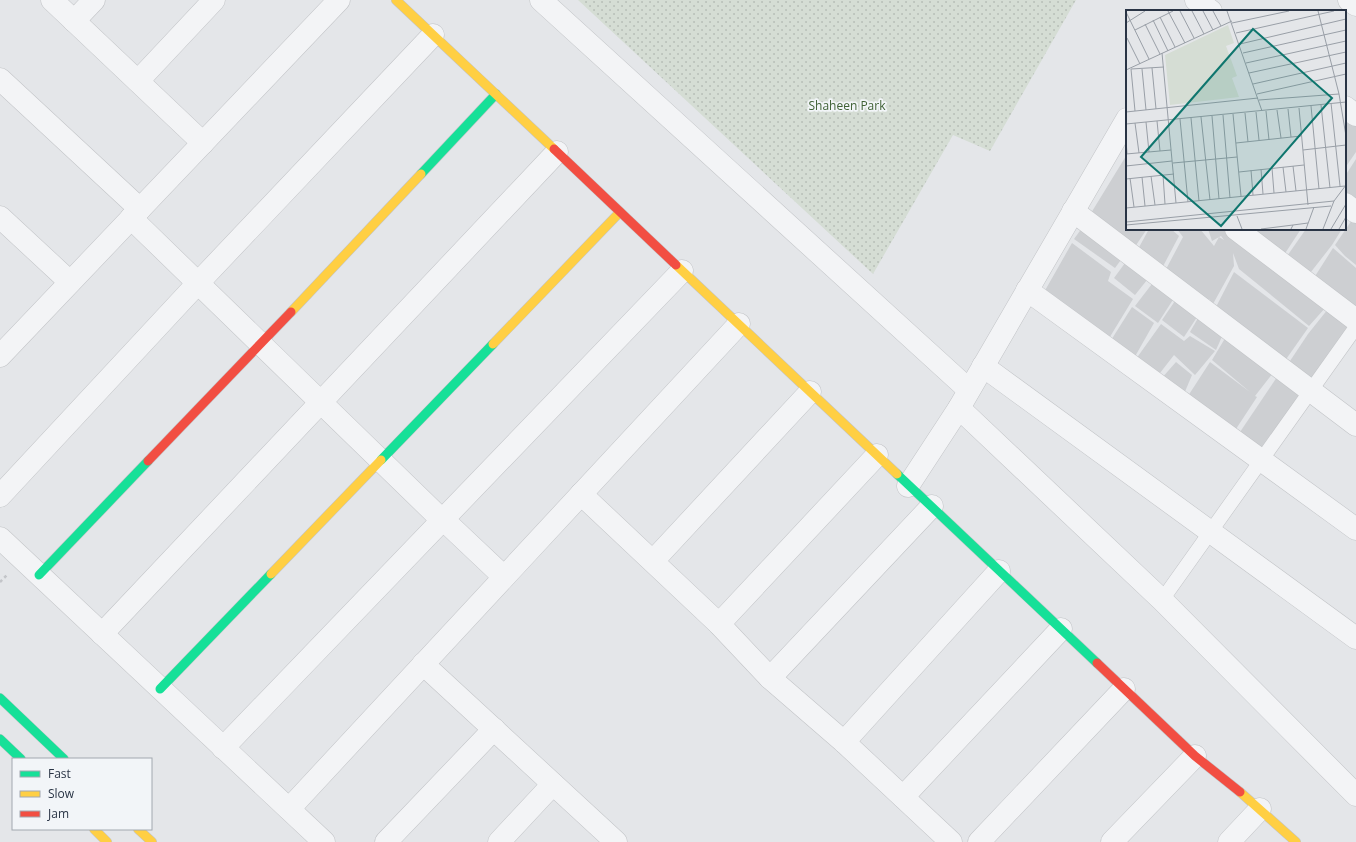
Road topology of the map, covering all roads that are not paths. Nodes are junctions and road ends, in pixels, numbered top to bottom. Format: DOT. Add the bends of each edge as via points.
graph roads {
  1 [pos="52,0"];
  2 [pos="94,0"];
  3 [pos="214,0"];
  4 [pos="339,0"];
  5 [pos="396,0"];
  6 [pos="541,0"];
  7 [pos="1196,0"];
  8 [pos="1349,0"];
  9 [pos="1356,5"];
  10 [pos="1191,10"];
  11 [pos="1210,10"];
  12 [pos="74,20"];
  13 [pos="433,36"];
  14 [pos="0,79"];
  15 [pos="138,81"];
  16 [pos="496,94"];
  17 [pos="1346,108"];
  18 [pos="1356,115"];
  19 [pos="1126,124"];
  20 [pos="1122,142"];
  21 [pos="203,143"];
  22 [pos="557,152"];
  23 [pos="1346,205"];
  24 [pos="1073,211"];
  25 [pos="620,212"];
  26 [pos="1356,212"];
  27 [pos="136,214"];
  28 [pos="2,224"];
  29 [pos="1237,230"];
  30 [pos="682,271"];
  31 [pos="70,282"];
  32 [pos="198,283"];
  33 [pos="1027,290"];
  34 [pos="1356,320"];
  35 [pos="738,324"];
  36 [pos="1356,327"];
  37 [pos="261,344"];
  38 [pos="0,356"];
  39 [pos="983,366"];
  40 [pos="1311,391"];
  41 [pos="810,392"];
  42 [pos="964,399"];
  43 [pos="322,402"];
  44 [pos="1356,425"];
  45 [pos="877,455"];
  46 [pos="381,459"];
  47 [pos="1261,460"];
  48 [pos="908,486"];
  49 [pos="581,494"];
  50 [pos="0,496"];
  51 [pos="932,506"];
  52 [pos="442,520"];
  53 [pos="1356,529"];
  54 [pos="1210,532"];
  55 [pos="0,538"];
  56 [pos="653,561"];
  57 [pos="999,571"];
  58 [pos="39,575"];
  59 [pos="504,578"];
  60 [pos="1162,600"];
  61 [pos="719,624"];
  62 [pos="1061,629"];
  63 [pos="102,634"];
  64 [pos="1356,638"];
  65 [pos="423,664"];
  66 [pos="770,678"];
  67 [pos="160,689"];
  68 [pos="1124,689"];
  69 [pos="0,698"];
  70 [pos="494,729"];
  71 [pos="0,739"];
  72 [pos="844,742"];
  73 [pos="223,748"];
  74 [pos="1195,756"];
  75 [pos="20,758"];
  76 [pos="63,758"];
  77 [pos="554,784"];
  78 [pos="1356,795"];
  79 [pos="903,797"];
  80 [pos="289,809"];
  81 [pos="1260,809"];
  82 [pos="95,830"];
  83 [pos="139,830"];
  84 [pos="107,842"];
  85 [pos="152,842"];
  86 [pos="324,842"];
  87 [pos="386,842"];
  88 [pos="499,842"];
  89 [pos="616,842"];
  90 [pos="951,842"];
  91 [pos="979,842"];
  92 [pos="1112,842"];
  93 [pos="1229,842"];
  94 [pos="1296,842"];
  1 -- 12 [label="street"];
  2 -- 12 [label="street"];
  3 -- 15 [label="street"];
  4 -- 21 [label="street"];
  5 -- 13 [label="street"];
  6 -- 42 [label="street"];
  7 -- 10 [label="street"];
  7 -- 11 [label="street"];
  8 -- 9 [label="street"];
  12 -- 15 [label="street"];
  13 -- 16 [label="street"];
  13 -- 32 [label="street"];
  14 -- 27 [label="street"];
  15 -- 21 [label="street"];
  16 -- 22 [label="street"];
  16 -- 37 [label="street"];
  17 -- 18 [label="street"];
  19 -- 20 [label="street"];
  20 -- 24 [label="street"];
  21 -- 27 [label="street"];
  22 -- 25 [label="street"];
  22 -- 43 [label="street"];
  23 -- 26 [label="street"];
  24 -- 33 [label="street"];
  24 -- 40 [label="street"];
  25 -- 30 [label="street"];
  25 -- 46 [label="street"];
  27 -- 31 [label="street"];
  27 -- 32 [label="street"];
  28 -- 31 [label="street"];
  29 -- 34 [label="street"];
  30 -- 35 [label="street"];
  30 -- 52 [label="street"];
  31 -- 38 [label="street"];
  32 -- 37 [label="street"];
  32 -- 50 [label="street"];
  33 -- 39 [label="street"];
  33 -- 47 [label="street"];
  35 -- 41 [label="street"];
  35 -- 49 [label="street"];
  36 -- 40 [label="lane"];
  37 -- 43 [label="street"];
  37 -- 58 [label="street"];
  39 -- 42 [label="street"];
  39 -- 54 [label="street"];
  40 -- 44 [label="street"];
  40 -- 47 [label="lane"];
  41 -- 45 [label="street"];
  41 -- 56 [label="street"];
  42 -- 48 [label="street"];
  42 -- 60 [label="street"];
  43 -- 46 [label="street"];
  43 -- 63 [label="street"];
  45 -- 48 [label="street"];
  45 -- 61 [label="street"];
  46 -- 52 [label="street"];
  46 -- 67 [label="street"];
  47 -- 53 [label="street"];
  47 -- 54 [label="lane"];
  48 -- 51 [label="street"];
  49 -- 56 [label="street"];
  49 -- 59 [label="street"];
  51 -- 57 [label="street"];
  51 -- 66 [label="street"];
  52 -- 59 [label="street"];
  52 -- 73 [label="street"];
  54 -- 60 [label="lane"];
  54 -- 64 [label="street"];
  55 -- 58 [label="street"];
  56 -- 61 [label="street"];
  57 -- 62 [label="street"];
  57 -- 72 [label="street"];
  58 -- 63 [label="street"];
  59 -- 65 [label="street"];
  60 -- 78 [label="street"];
  61 -- 66 [label="street"];
  62 -- 68 [label="street"];
  62 -- 79 [label="street"];
  63 -- 67 [label="street"];
  65 -- 70 [label="street"];
  65 -- 80 [label="street"];
  66 -- 72 [label="street"];
  67 -- 73 [label="street"];
  68 -- 74 [label="street"];
  68 -- 91 [label="street"];
  69 -- 76 [label="street"];
  70 -- 77 [label="street"];
  70 -- 87 [label="street"];
  71 -- 75 [label="street"];
  72 -- 79 [label="street"];
  73 -- 80 [label="street"];
  74 -- 81 [label="street"];
  74 -- 92 [label="street"];
  77 -- 88 [label="street"];
  77 -- 89 [label="street"];
  79 -- 90 [label="street"];
  80 -- 86 [label="street"];
  81 -- 93 [label="street"];
  81 -- 94 [label="street"];
  82 -- 84 [label="street"];
  83 -- 85 [label="street"];
}
